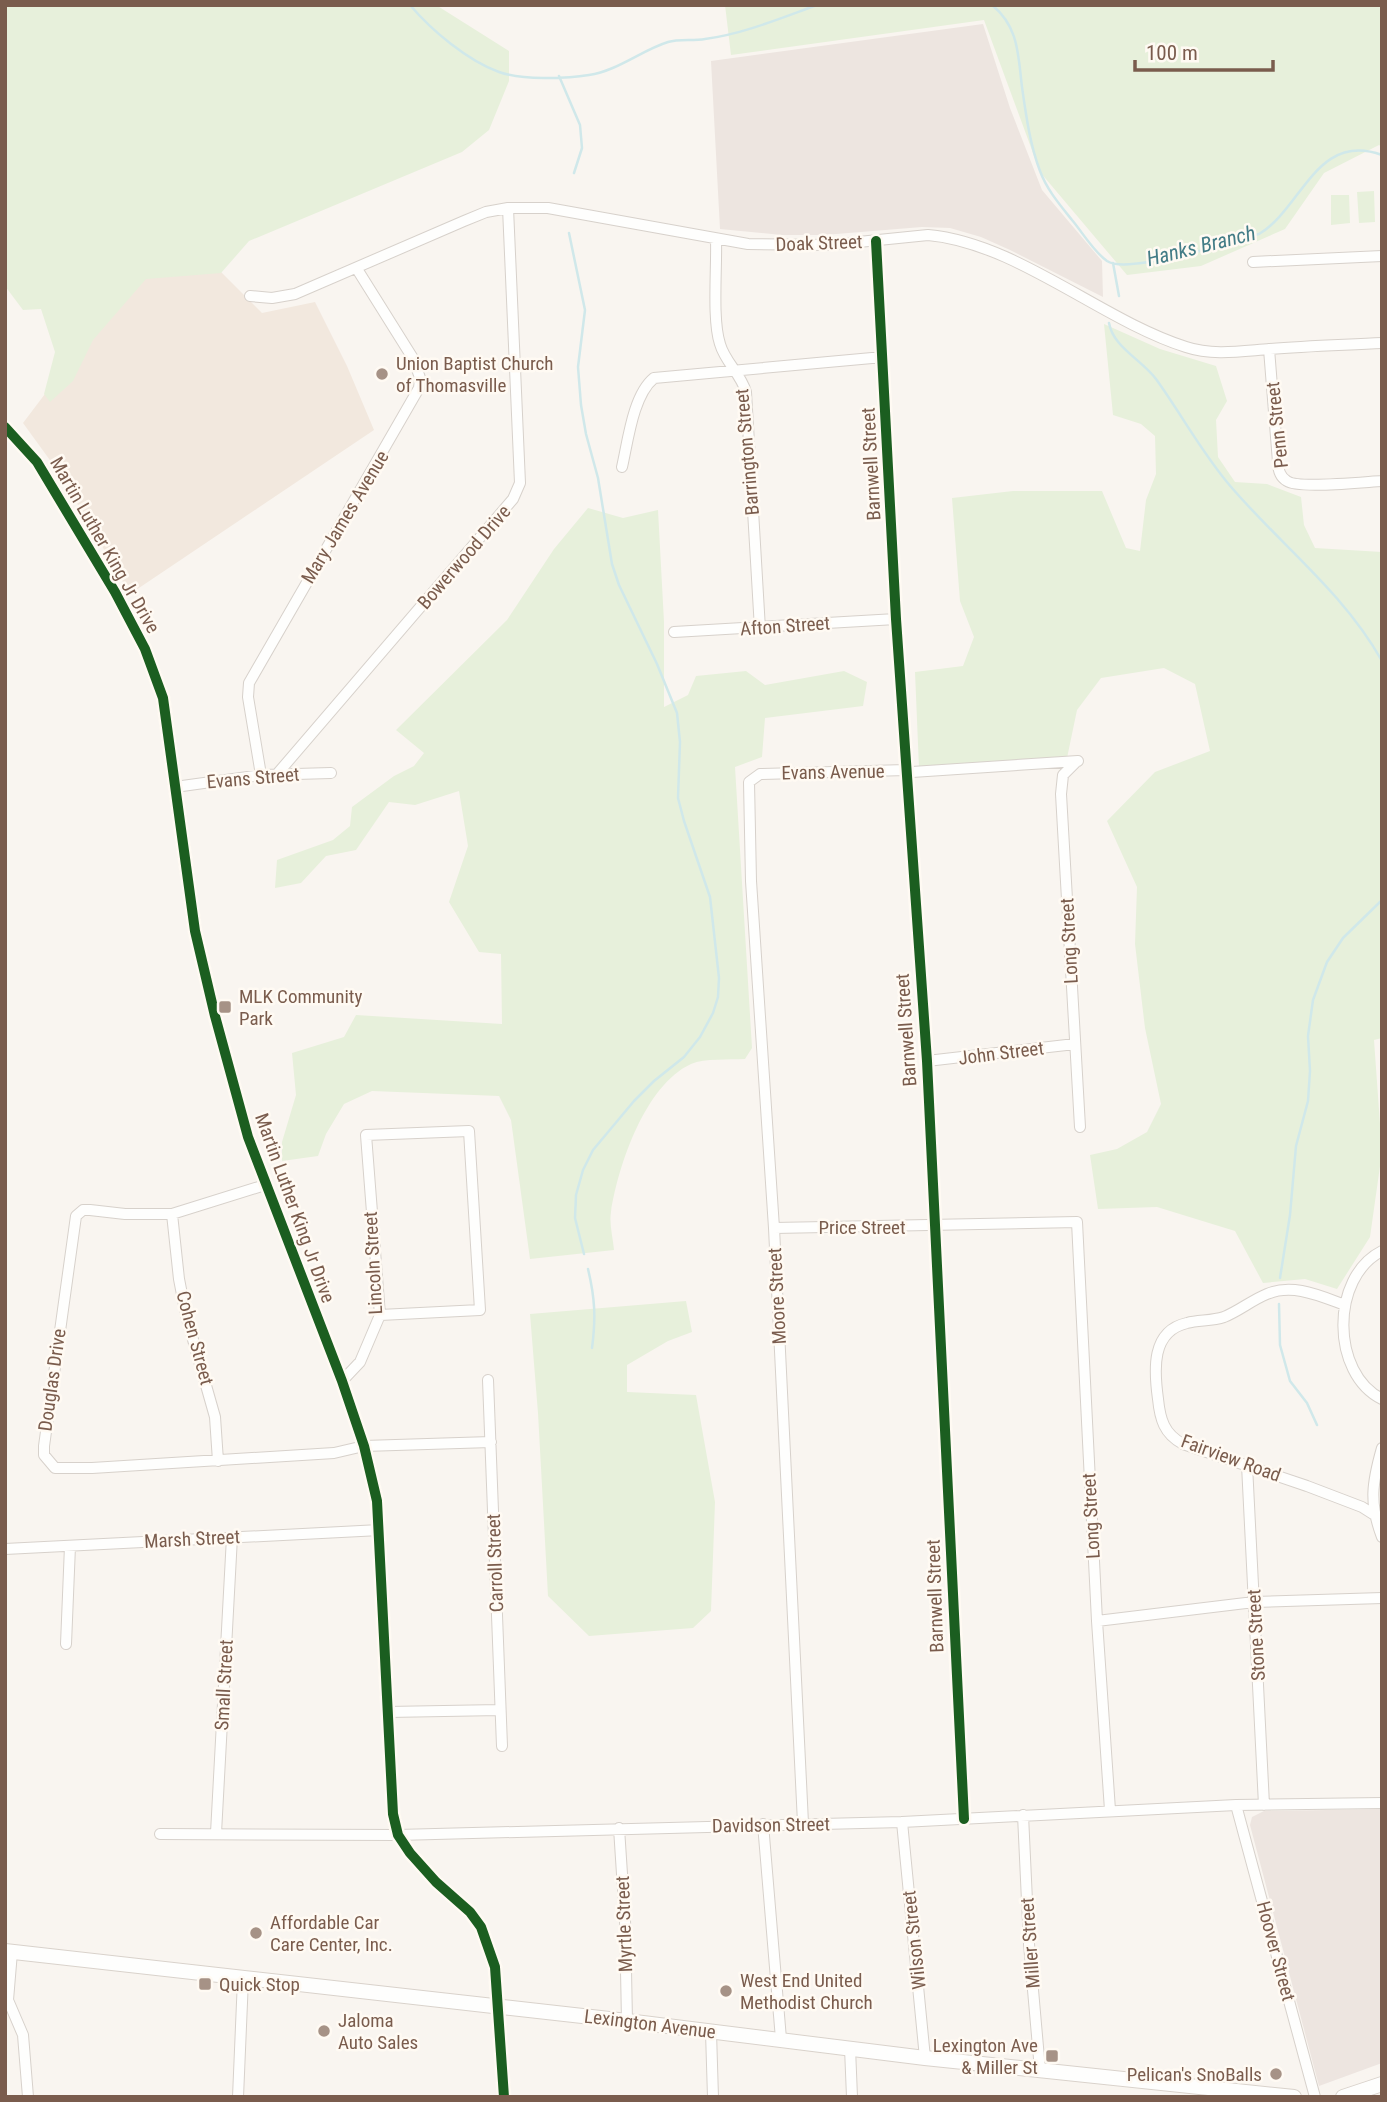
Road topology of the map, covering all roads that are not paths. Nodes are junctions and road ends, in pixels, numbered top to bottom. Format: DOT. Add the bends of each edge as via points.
graph roads {
  1 [pos="508,208"];
  2 [pos="716,240"];
  3 [pos="876,240"];
  4 [pos="1382,256"];
  5 [pos="1254,262"];
  6 [pos="357,269"];
  7 [pos="250,296"];
  8 [pos="1382,343"];
  9 [pos="1269,349"];
  10 [pos="883,357"];
  11 [pos="735,369"];
  12 [pos="5,427"];
  13 [pos="622,467"];
  14 [pos="1382,481"];
  15 [pos="897,619"];
  16 [pos="760,629"];
  17 [pos="674,632"];
  18 [pos="1077,761"];
  19 [pos="906,770"];
  20 [pos="331,773"];
  21 [pos="278,774"];
  22 [pos="760,774"];
  23 [pos="261,775"];
  24 [pos="175,787"];
  25 [pos="1075,1044"];
  26 [pos="926,1061"];
  27 [pos="1080,1127"];
  28 [pos="265,1185"];
  29 [pos="172,1214"];
  30 [pos="1077,1222"];
  31 [pos="933,1226"];
  32 [pos="774,1227"];
  33 [pos="1382,1251"];
  34 [pos="1345,1305"];
  35 [pos="380,1315"];
  36 [pos="488,1380"];
  37 [pos="342,1381"];
  38 [pos="1382,1399"];
  39 [pos="491,1442"];
  40 [pos="365,1446"];
  41 [pos="1382,1448"];
  42 [pos="218,1461"];
  43 [pos="1247,1465"];
  44 [pos="1373,1514"];
  45 [pos="380,1530"];
  46 [pos="232,1537"];
  47 [pos="1382,1537"];
  48 [pos="70,1546"];
  49 [pos="5,1549"];
  50 [pos="1382,1598"];
  51 [pos="1254,1602"];
  52 [pos="1097,1621"];
  53 [pos="66,1644"];
  54 [pos="500,1710"];
  55 [pos="388,1712"];
  56 [pos="502,1746"];
  57 [pos="1382,1803"];
  58 [pos="1236,1805"];
  59 [pos="1264,1805"];
  60 [pos="1110,1810"];
  61 [pos="1023,1815"];
  62 [pos="964,1819"];
  63 [pos="902,1822"];
  64 [pos="763,1824"];
  65 [pos="803,1824"];
  66 [pos="619,1828"];
  67 [pos="216,1833"];
  68 [pos="160,1834"];
  69 [pos="398,1835"];
  70 [pos="9,1951"];
  71 [pos="243,1979"];
  72 [pos="496,2007"];
  73 [pos="627,2021"];
  74 [pos="711,2032"];
  75 [pos="781,2039"];
  76 [pos="850,2048"];
  77 [pos="925,2058"];
  78 [pos="1040,2070"];
  79 [pos="1382,2084"];
  80 [pos="28,2097"];
  81 [pos="238,2097"];
  82 [pos="504,2097"];
  83 [pos="713,2097"];
  84 [pos="852,2097"];
  85 [pos="1294,2097"];
  86 [pos="1315,2097"];
  87 [pos="1343,2097"];
  1 -- 2 [label="street, Doak Street" via="548,208"];
  1 -- 6 [label="street, Doak Street" via="486,212"];
  1 -- 21 [label="street, Bowerwood Drive" via="520,483 513,499"];
  2 -- 3 [label="street, Doak Street" via="799,246"];
  2 -- 11 [label="street, Barrington Street" via="717,333"];
  3 -- 9 [label="street, Doak Street" via="928,235 968,242 1185,347 1212,352"];
  3 -- 10 [label="street, Barnwell Street"];
  4 -- 5 [label="street"];
  6 -- 7 [label="street, Doak Street" via="295,294"];
  6 -- 23 [label="street, Mary James Avenue" via="414,360 419,388 249,683"];
  8 -- 9 [label="street, Doak Street"];
  9 -- 14 [label="street, Penn Street" via="1279,470 1284,480 1304,485"];
  10 -- 11 [label="street"];
  10 -- 15 [label="street, Barnwell Street"];
  11 -- 13 [label="street" via="654,378 638,403"];
  11 -- 16 [label="street, Barrington Street" via="746,392"];
  12 -- 24 [label="street, Martin Luther King Jr Drive" via="37,462 145,649 163,698"];
  15 -- 16 [label="street, Afton Street"];
  15 -- 19 [label="street, Barnwell Street"];
  16 -- 17 [label="street, Afton Street"];
  18 -- 19 [label="street, Evans Avenue"];
  18 -- 25 [label="street, Long Street" via="1061,782"];
  19 -- 22 [label="street, Evans Avenue"];
  19 -- 26 [label="street, Barnwell Street"];
  20 -- 21 [label="street, Evans Street"];
  21 -- 23 [label="street, Evans Street"];
  22 -- 32 [label="street, Moore Street" via="748,782 748,804"];
  23 -- 24 [label="street, Evans Street"];
  24 -- 28 [label="street, Martin Luther King Jr Drive" via="195,931 246,1130"];
  25 -- 26 [label="street, John Street"];
  25 -- 27 [label="street, Long Street"];
  26 -- 31 [label="street, Barnwell Street"];
  28 -- 29 [label="street, Douglas Drive"];
  28 -- 37 [label="street, Martin Luther King Jr Drive"];
  29 -- 42 [label="street, Cohen Street" via="186,1315 215,1417"];
  29 -- 42 [label="street, Douglas Drive" via="83,1210 76,1216 44,1455 55,1468 63,1469"];
  30 -- 31 [label="street, Price Street"];
  30 -- 52 [label="street, Long Street"];
  31 -- 32 [label="street, Price Street"];
  31 -- 62 [label="street, Barnwell Street"];
  32 -- 65 [label="street, Moore Street"];
  33 -- 34 [label="street" via="1363,1265"];
  34 -- 38 [label="street" via="1351,1365 1368,1391"];
  34 -- 43 [label="street, Fairview Road" via="1291,1289 1278,1291 1220,1318 1179,1325 1161,1341 1156,1374 1165,1428 1183,1444"];
  35 -- 35 [label="street, Lincoln Street" via="366,1135 469,1131 480,1310"];
  35 -- 37 [label="street, Lincoln Street" via="360,1362"];
  36 -- 39 [label="street, Carroll Street"];
  37 -- 40 [label="street, Martin Luther King Jr Drive"];
  39 -- 40 [label="street, Douglas Drive"];
  39 -- 54 [label="street, Carroll Street"];
  40 -- 42 [label="street, Douglas Drive" via="334,1453"];
  40 -- 45 [label="street, Martin Luther King Jr Drive"];
  41 -- 44 [label="street"];
  43 -- 44 [label="street, Fairview Road"];
  43 -- 51 [label="street, Stone Street"];
  44 -- 47 [label="street"];
  45 -- 46 [label="street, Marsh Street"];
  45 -- 55 [label="street, Martin Luther King Jr Drive"];
  46 -- 48 [label="street, Marsh Street"];
  46 -- 67 [label="street, Small Street"];
  48 -- 49 [label="street, Marsh Street"];
  48 -- 53 [label="street"];
  50 -- 51 [label="street"];
  51 -- 52 [label="street"];
  51 -- 59 [label="street, Stone Street"];
  52 -- 60 [label="street, Long Street"];
  54 -- 55 [label="street"];
  54 -- 56 [label="street, Carroll Street"];
  55 -- 69 [label="street, Martin Luther King Jr Drive"];
  57 -- 59 [label="street, Davidson Street"];
  58 -- 59 [label="street, Davidson Street"];
  58 -- 60 [label="street, Davidson Street"];
  58 -- 86 [label="street, Hoover Street"];
  60 -- 61 [label="street, Davidson Street"];
  61 -- 62 [label="street, Davidson Street"];
  61 -- 78 [label="street, Miller Street"];
  62 -- 63 [label="street, Davidson Street"];
  63 -- 65 [label="street, Davidson Street"];
  63 -- 77 [label="street, Wilson Street"];
  64 -- 65 [label="street, Davidson Street"];
  64 -- 66 [label="street, Davidson Street"];
  64 -- 75 [label="street"];
  66 -- 69 [label="street, Davidson Street"];
  66 -- 73 [label="street, Myrtle Street"];
  67 -- 68 [label="street, Davidson Street"];
  67 -- 69 [label="street, Davidson Street"];
  69 -- 72 [label="street, Martin Luther King Jr Drive" via="424,1870 481,1927 495,1967"];
  70 -- 71 [label="main road, Lexington Avenue"];
  70 -- 80 [label="street" via="8,2000 23,2035"];
  71 -- 72 [label="main road, Lexington Avenue"];
  71 -- 81 [label="street"];
  72 -- 73 [label="main road, Lexington Avenue"];
  72 -- 82 [label="street, Martin Luther King Jr Drive"];
  73 -- 74 [label="main road, Lexington Avenue"];
  74 -- 75 [label="main road, Lexington Avenue"];
  74 -- 83 [label="street"];
  75 -- 76 [label="main road, Lexington Avenue"];
  76 -- 77 [label="main road, Lexington Avenue"];
  76 -- 84 [label="street"];
  77 -- 78 [label="main road, Lexington Avenue"];
  78 -- 85 [label="main road, Lexington Avenue"];
  79 -- 87 [label="main road"];
}
